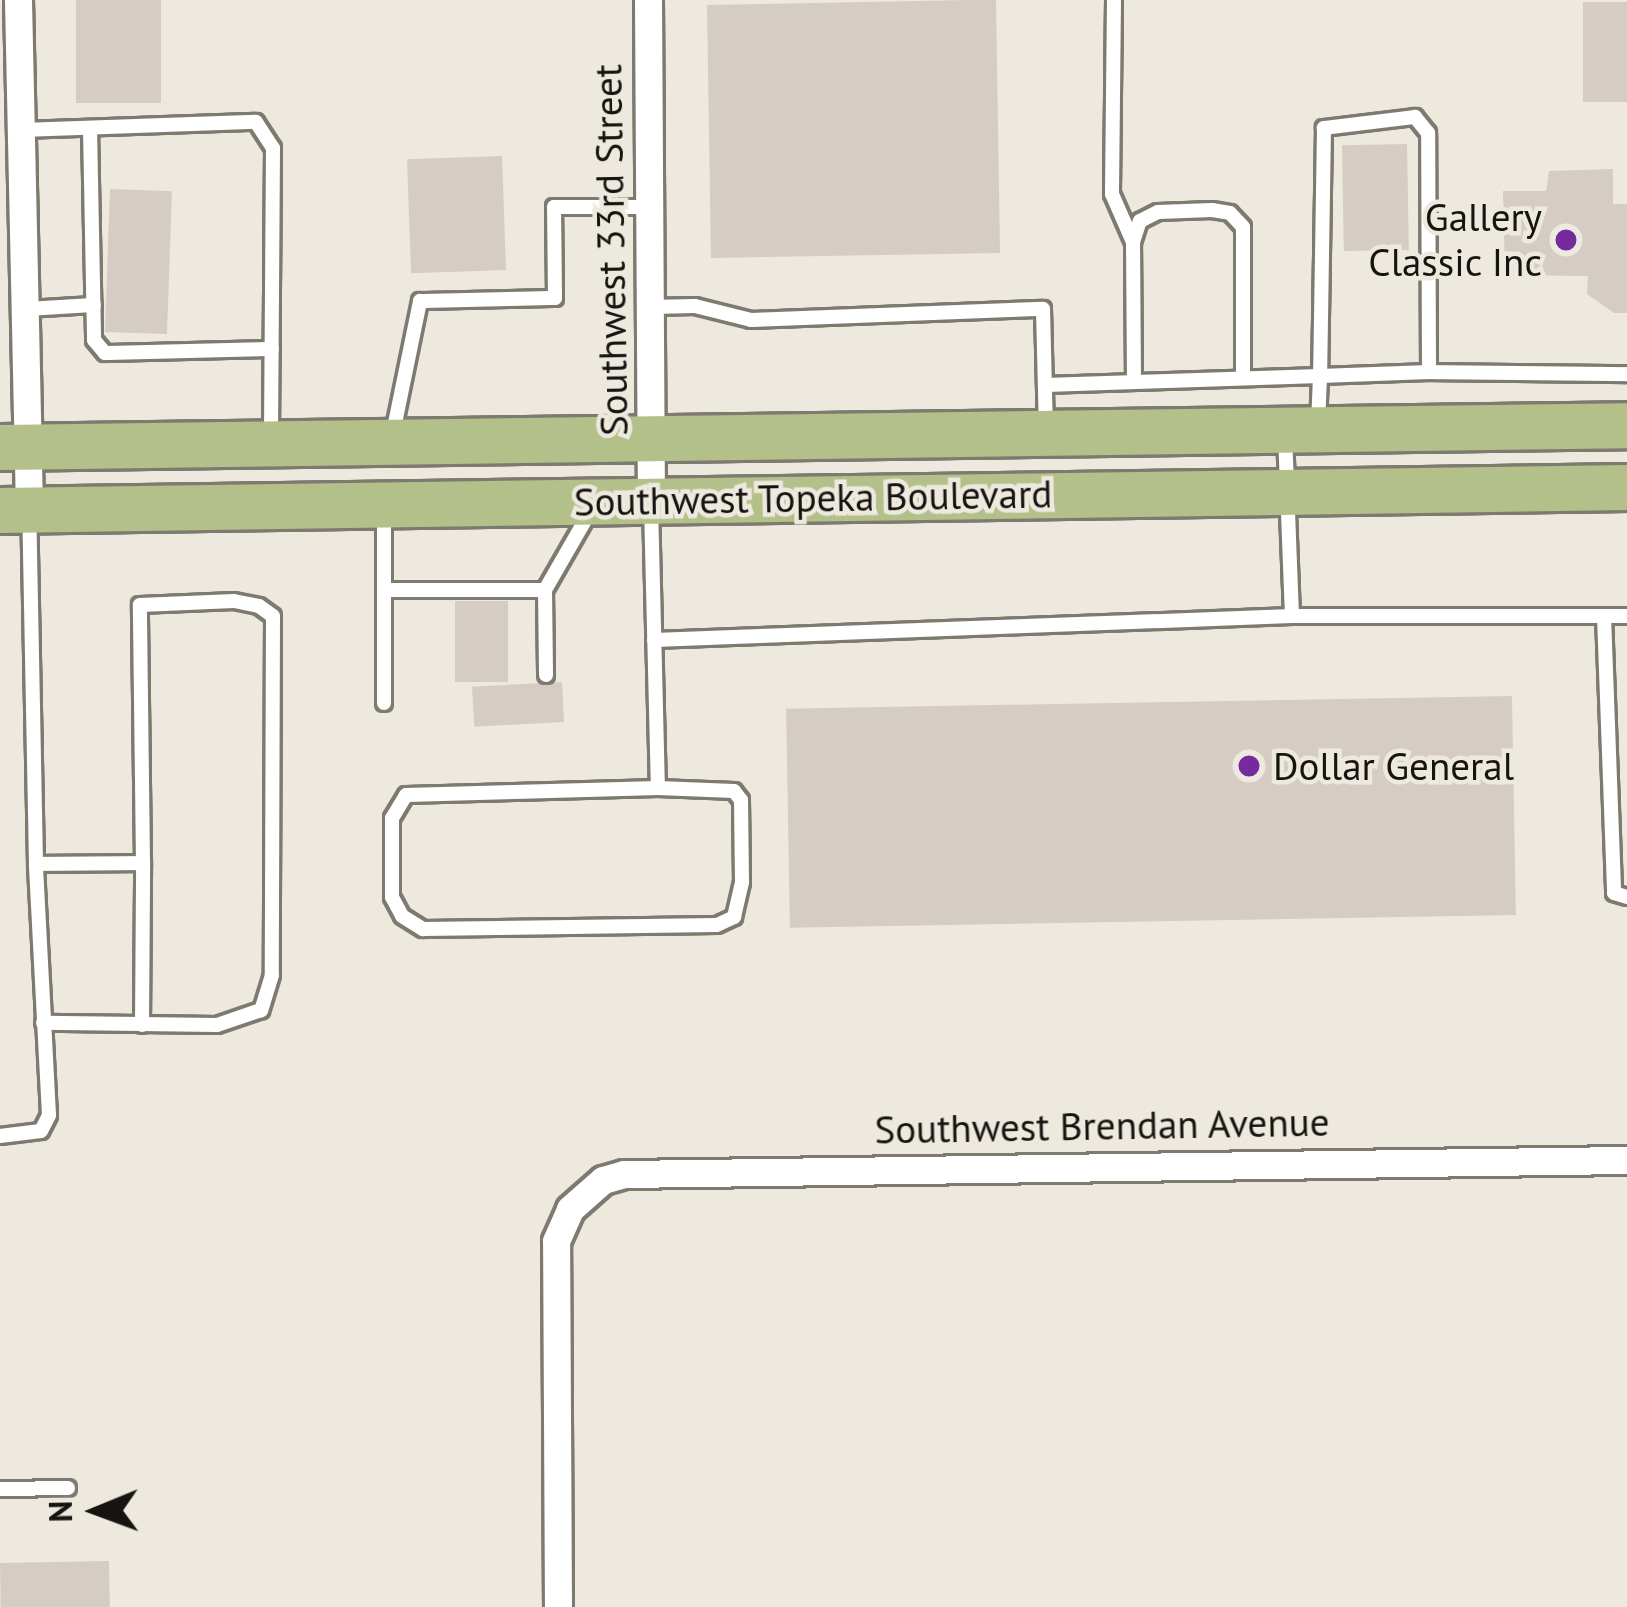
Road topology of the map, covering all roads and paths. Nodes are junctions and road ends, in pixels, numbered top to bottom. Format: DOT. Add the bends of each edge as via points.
graph roads {
  1 [pos="18,0"];
  2 [pos="647,0"];
  3 [pos="1114,0"];
  4 [pos="14,125"];
  5 [pos="90,128"];
  6 [pos="650,207"];
  7 [pos="1133,242"];
  8 [pos="94,305"];
  9 [pos="651,307"];
  10 [pos="26,309"];
  11 [pos="272,349"];
  12 [pos="1430,372"];
  13 [pos="1627,374"];
  14 [pos="1320,376"];
  15 [pos="1244,378"];
  16 [pos="1134,382"];
  17 [pos="1045,385"];
  18 [pos="1627,425"];
  19 [pos="1302,430"];
  20 [pos="1046,433"];
  21 [pos="652,439"];
  22 [pos="391,442"];
  23 [pos="271,444"];
  24 [pos="14,447"];
  25 [pos="1627,487"];
  26 [pos="1284,491"];
  27 [pos="651,500"];
  28 [pos="597,501"];
  29 [pos="384,504"];
  30 [pos="15,509"];
  31 [pos="384,590"];
  32 [pos="545,590"];
  33 [pos="1292,616"];
  34 [pos="1604,616"];
  35 [pos="1627,616"];
  36 [pos="654,640"];
  37 [pos="546,675"];
  38 [pos="385,703"];
  39 [pos="658,788"];
  40 [pos="1619,803"];
  41 [pos="142,863"];
  42 [pos="36,864"];
  43 [pos="1627,897"];
  44 [pos="43,1023"];
  45 [pos="142,1025"];
  46 [pos="0,1136"];
  47 [pos="1627,1160"];
  48 [pos="68,1488"];
  49 [pos="0,1489"];
  50 [pos="558,1607"];
  1 -- 4 [label="street"];
  2 -- 6 [label="street, Southwest 33rd Street"];
  3 -- 7 [label="lane" via="1112,194"];
  4 -- 5 [label="lane"];
  4 -- 10 [label="street"];
  5 -- 8 [label="lane"];
  5 -- 11 [label="lane" via="256,122 272,148"];
  6 -- 9 [label="street, Southwest 33rd Street"];
  6 -- 22 [label="lane" via="554,207 555,298 420,301"];
  7 -- 15 [label="lane" via="1140,220 1159,212 1230,213 1243,227"];
  7 -- 16 [label="lane"];
  8 -- 10 [label="lane"];
  8 -- 11 [label="lane" via="94,340 105,353"];
  9 -- 17 [label="lane" via="751,320 1043,309"];
  9 -- 21 [label="street, Southwest 33rd Street"];
  10 -- 24 [label="street"];
  11 -- 23 [label="lane"];
  12 -- 13 [label="lane"];
  12 -- 14 [label="lane"];
  12 -- 14 [label="lane" via="1429,133 1414,117 1324,128"];
  14 -- 15 [label="lane"];
  14 -- 19 [label="lane"];
  15 -- 16 [label="lane"];
  16 -- 17 [label="lane"];
  17 -- 20 [label="lane"];
  18 -- 19 [label="main road, Southwest Topeka Boulevard"];
  19 -- 20 [label="main road, Southwest Topeka Boulevard"];
  19 -- 26 [label="lane"];
  20 -- 21 [label="main road, Southwest Topeka Boulevard"];
  21 -- 22 [label="main road, Southwest Topeka Boulevard"];
  21 -- 27 [label="street, Southwest 33rd Street"];
  22 -- 23 [label="main road, Southwest Topeka Boulevard"];
  23 -- 24 [label="main road, Southwest Topeka Boulevard"];
  24 -- 30 [label="street"];
  25 -- 26 [label="main road, Southwest Topeka Boulevard"];
  26 -- 27 [label="main road, Southwest Topeka Boulevard"];
  26 -- 33 [label="lane"];
  27 -- 28 [label="main road, Southwest Topeka Boulevard"];
  27 -- 36 [label="lane"];
  28 -- 29 [label="main road, Southwest Topeka Boulevard"];
  28 -- 32 [label="lane"];
  29 -- 30 [label="main road, Southwest Topeka Boulevard"];
  29 -- 31 [label="lane"];
  30 -- 42 [label="lane"];
  31 -- 32 [label="lane"];
  31 -- 38 [label="lane"];
  32 -- 37 [label="lane"];
  33 -- 34 [label="lane"];
  33 -- 36 [label="lane"];
  34 -- 35 [label="lane"];
  34 -- 40 [label="lane"];
  36 -- 39 [label="lane"];
  39 -- 39 [label="lane" via="406,795 392,818 392,897 402,916 423,929 717,925 734,917 741,800 734,791"];
  40 -- 43 [label="lane" via="1614,892"];
  41 -- 42 [label="lane"];
  41 -- 45 [label="lane"];
  41 -- 45 [label="lane" via="140,605 259,606 273,616 272,975 261,1010 217,1025"];
  42 -- 44 [label="lane"];
  44 -- 45 [label="lane"];
  44 -- 46 [label="lane" via="49,1114 40,1131"];
  47 -- 50 [label="street, Southwest Brendan Avenue" via="624,1174 584,1193 556,1241"];
  48 -- 49 [label="lane"];
}
